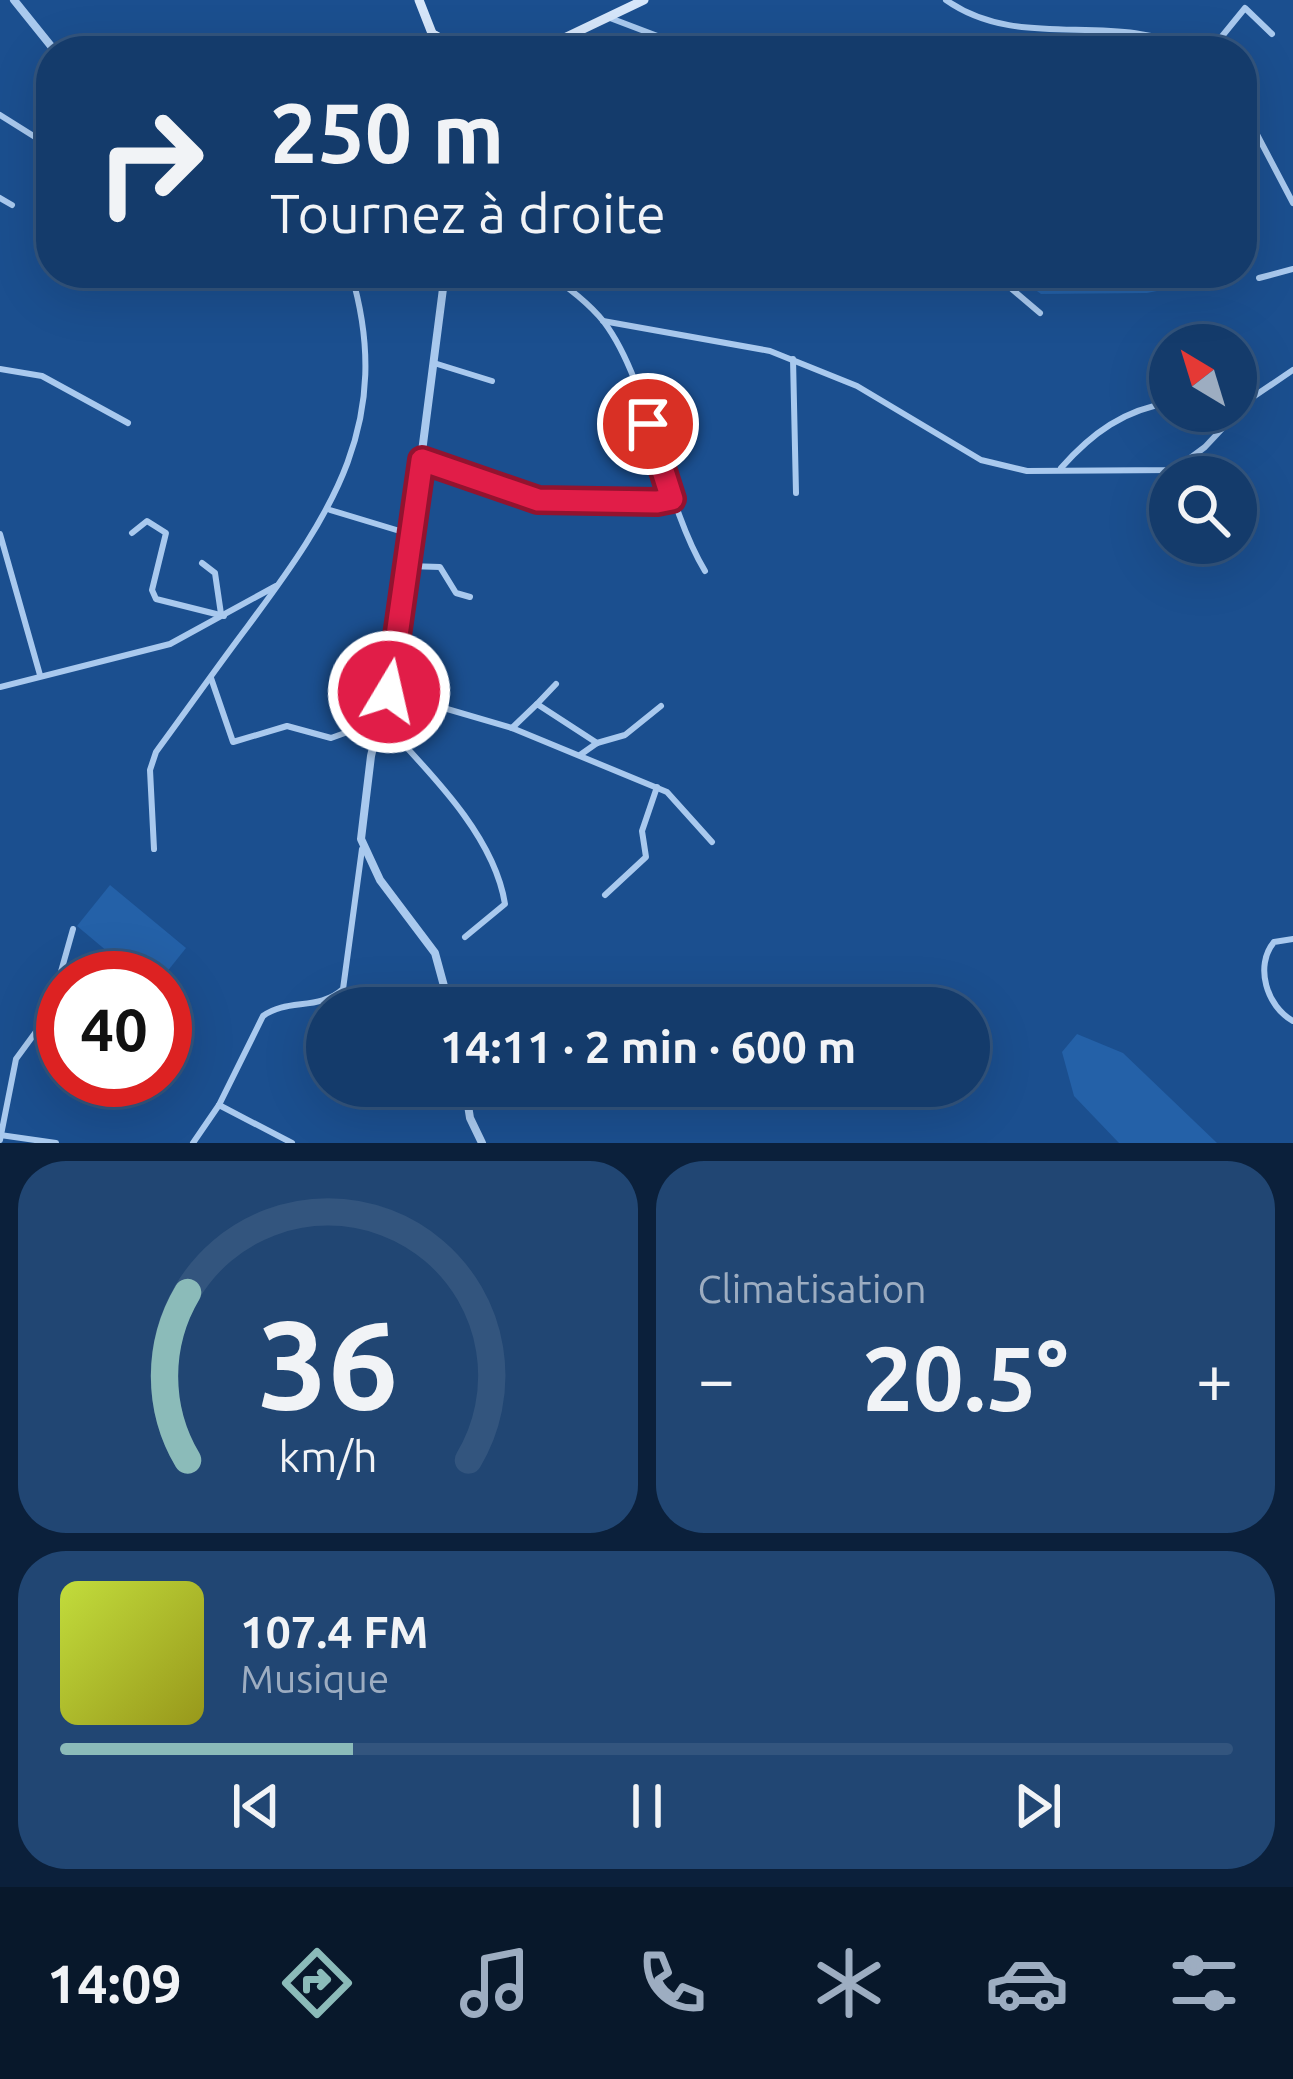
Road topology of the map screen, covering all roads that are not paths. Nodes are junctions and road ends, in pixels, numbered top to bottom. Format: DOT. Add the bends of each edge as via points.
graph roads {
  1 [pos="14,0"];
  2 [pos="419,0"];
  3 [pos="644,0"];
  4 [pos="946,0"];
  5 [pos="601,16"];
  6 [pos="1272,34"];
  7 [pos="434,35"];
  8 [pos="43,36"];
  9 [pos="564,36"];
  10 [pos="668,36"];
  11 [pos="1156,36"];
  12 [pos="1222,36"];
  13 [pos="0,115"];
  14 [pos="1257,135"];
  15 [pos="36,138"];
  16 [pos="0,199"];
  17 [pos="1293,203"];
  18 [pos="12,206"];
  19 [pos="1293,269"];
  20 [pos="1259,278"];
  21 [pos="353,288"];
  22 [pos="443,288"];
  23 [pos="565,288"];
  24 [pos="1011,288"];
  25 [pos="1040,313"];
  26 [pos="603,321"];
  27 [pos="793,359"];
  28 [pos="434,363"];
  29 [pos="0,369"];
  30 [pos="1293,370"];
  31 [pos="492,381"];
  32 [pos="1257,394"];
  33 [pos="1149,412"];
  34 [pos="128,423"];
  35 [pos="1219,432"];
  36 [pos="422,460"];
  37 [pos="1061,467"];
  38 [pos="796,493"];
  39 [pos="672,499"];
  40 [pos="330,511"];
  41 [pos="133,533"];
  42 [pos="0,534"];
  43 [pos="412,535"];
  44 [pos="202,562"];
  45 [pos="408,566"];
  46 [pos="705,571"];
  47 [pos="11,573"];
  48 [pos="0,577"];
  49 [pos="279,584"];
  50 [pos="470,597"];
  51 [pos="222,615"];
  52 [pos="41,676"];
  53 [pos="210,676"];
  54 [pos="556,684"];
  55 [pos="0,687"];
  56 [pos="389,692"];
  57 [pos="537,704"];
  58 [pos="661,706"];
  59 [pos="380,720"];
  60 [pos="512,728"];
  61 [pos="597,742"];
  62 [pos="580,755"];
  63 [pos="657,787"];
  64 [pos="712,842"];
  65 [pos="154,849"];
  66 [pos="362,849"];
  67 [pos="605,895"];
  68 [pos="73,928"];
  69 [pos="465,937"];
  70 [pos="1293,939"];
  71 [pos="445,987"];
  72 [pos="1293,1021"];
  73 [pos="219,1105"];
  74 [pos="468,1107"];
  75 [pos="0,1137"];
  76 [pos="56,1143"];
  77 [pos="193,1143"];
  78 [pos="292,1143"];
  79 [pos="482,1143"];
  1 -- 8 [label="street"];
  2 -- 7 [label="main road"];
  3 -- 5 [label="main road"];
  4 -- 11 [label="street" via="1008,27"];
  5 -- 9 [label="main road"];
  5 -- 10 [label="street"];
  6 -- 12 [label="street" via="1245,8"];
  13 -- 15 [label="street"];
  14 -- 17 [label="street"];
  16 -- 18 [label="street"];
  19 -- 20 [label="street"];
  21 -- 40 [label="street" via="364,378 353,453"];
  22 -- 28 [label="street"];
  23 -- 26 [label="street"];
  24 -- 25 [label="street"];
  26 -- 27 [label="street"];
  26 -- 39 [label="street"];
  27 -- 37 [label="street" via="857,386 992,466"];
  27 -- 38 [label="street"];
  28 -- 31 [label="street"];
  28 -- 36 [label="street"];
  29 -- 34 [label="street" via="41,376"];
  30 -- 32 [label="street"];
  33 -- 37 [label="street" via="1127,412 1097,430"];
  35 -- 37 [label="street" via="1174,470"];
  36 -- 39 [label="street" via="538,500"];
  36 -- 43 [label="street"];
  39 -- 46 [label="street"];
  40 -- 43 [label="street"];
  40 -- 49 [label="street"];
  41 -- 51 [label="street" via="147,521 166,533 156,599"];
  42 -- 47 [label="street"];
  43 -- 45 [label="street"];
  44 -- 51 [label="street" via="215,573"];
  45 -- 50 [label="street" via="443,569 457,593"];
  45 -- 56 [label="street"];
  47 -- 48 [label="street"];
  47 -- 52 [label="street"];
  49 -- 51 [label="street"];
  49 -- 53 [label="street"];
  51 -- 52 [label="street" via="170,644"];
  52 -- 55 [label="street"];
  53 -- 59 [label="street" via="233,742 287,726 331,738"];
  53 -- 65 [label="street" via="151,764"];
  54 -- 57 [label="street"];
  56 -- 59 [label="street"];
  56 -- 60 [label="street"];
  57 -- 60 [label="street"];
  57 -- 61 [label="street"];
  58 -- 61 [label="street" via="625,735"];
  59 -- 66 [label="street"];
  59 -- 69 [label="street" via="493,864 505,904"];
  60 -- 62 [label="street"];
  61 -- 62 [label="street"];
  62 -- 63 [label="street"];
  63 -- 64 [label="street" via="679,800"];
  63 -- 67 [label="street" via="642,830 646,856"];
  66 -- 71 [label="street" via="436,952"];
  66 -- 73 [label="street" via="343,989 322,1002 267,1011"];
  68 -- 75 [label="street" via="49,1014 16,1059"];
  70 -- 72 [label="street" via="1274,942 1263,967 1272,1003"];
  73 -- 77 [label="street"];
  73 -- 78 [label="street"];
  74 -- 79 [label="street"];
  75 -- 76 [label="street"];
}
